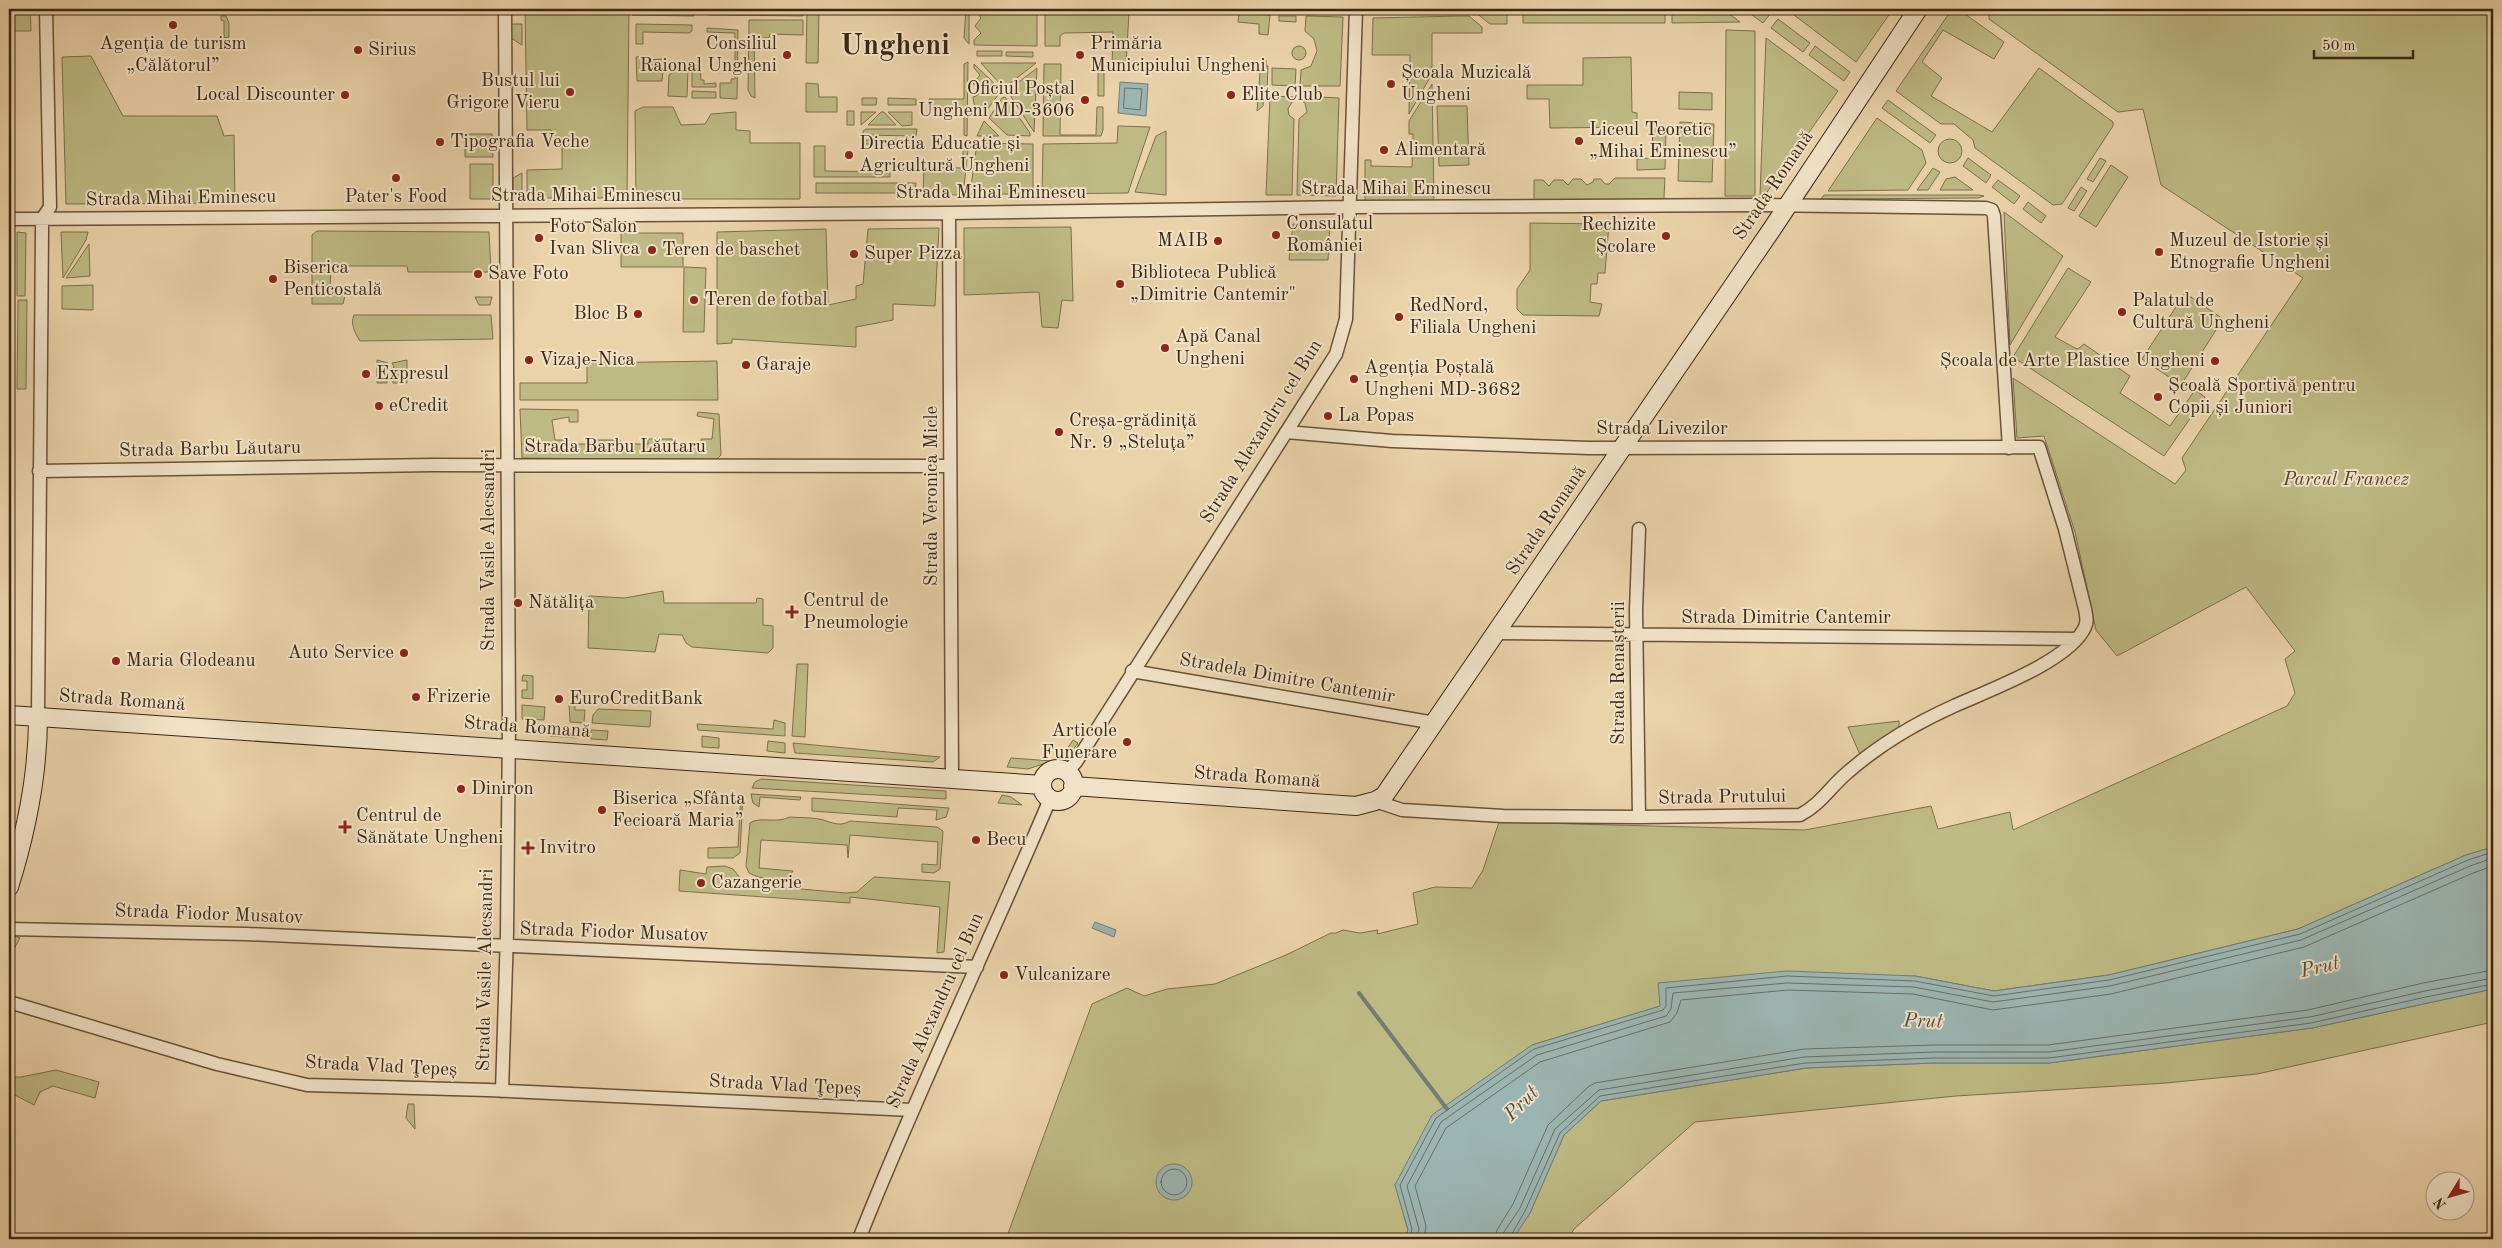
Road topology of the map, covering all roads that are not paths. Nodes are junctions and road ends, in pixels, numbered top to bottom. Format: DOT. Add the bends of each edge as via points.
graph roads {
  1 [pos="46,9"];
  2 [pos="505,9"];
  3 [pos="1356,9"];
  4 [pos="1918,9"];
  5 [pos="1786,206"];
  6 [pos="1350,207"];
  7 [pos="949,213"];
  8 [pos="506,216"];
  9 [pos="9,219"];
  10 [pos="42,219"];
  11 [pos="1286,432"];
  12 [pos="1622,448"];
  13 [pos="2009,448"];
  14 [pos="507,465"];
  15 [pos="950,466"];
  16 [pos="39,471"];
  17 [pos="1639,529"];
  18 [pos="1496,633"];
  19 [pos="1636,636"];
  20 [pos="2076,639"];
  21 [pos="1132,671"];
  22 [pos="9,715"];
  23 [pos="38,717"];
  24 [pos="1435,723"];
  25 [pos="508,748"];
  26 [pos="952,778"];
  27 [pos="1070,779"];
  28 [pos="1046,792"];
  29 [pos="1375,802"];
  30 [pos="1639,817"];
  31 [pos="9,887"];
  32 [pos="9,929"];
  33 [pos="506,947"];
  34 [pos="978,967"];
  35 [pos="9,1002"];
  36 [pos="502,1091"];
  37 [pos="912,1110"];
  38 [pos="859,1239"];
  1 -- 10 [label="street" via="50,207"];
  2 -- 8 [label="street, Strada Vasile Alecsandri"];
  3 -- 6 [label="street, Strada Alexandru cel Bun"];
  4 -- 5 [label="main road, Strada Romană"];
  5 -- 6 [label="street, Strada Mihai Eminescu"];
  5 -- 12 [label="main road, Strada Romană"];
  5 -- 13 [label="street, Strada Mihai Eminescu" via="1973,207 1992,210"];
  6 -- 7 [label="street, Strada Mihai Eminescu"];
  6 -- 11 [label="street, Strada Alexandru cel Bun" via="1346,319 1336,354"];
  7 -- 8 [label="street, Strada Mihai Eminescu"];
  7 -- 15 [label="street, Strada Veronica Micle"];
  8 -- 10 [label="street, Strada Mihai Eminescu"];
  8 -- 14 [label="street, Strada Vasile Alecsandri"];
  9 -- 10 [label="street, Strada Mihai Eminescu"];
  10 -- 16 [label="street"];
  11 -- 12 [label="street, Strada Livezilor" via="1449,444"];
  11 -- 21 [label="street, Strada Alexandru cel Bun"];
  12 -- 13 [label="street, Strada Livezilor"];
  12 -- 18 [label="main road, Strada Romană"];
  13 -- 20 [label="street, Strada Livezilor" via="2039,448 2066,529 2087,620"];
  14 -- 15 [label="street, Strada Barbu Lăutaru"];
  14 -- 16 [label="street, Strada Barbu Lăutaru"];
  14 -- 25 [label="street, Strada Vasile Alecsandri"];
  15 -- 26 [label="street, Strada Veronica Micle"];
  16 -- 23 [label="street"];
  17 -- 19 [label="street, Strada Renașterii"];
  18 -- 19 [label="street, Strada Dimitrie Cantemir"];
  18 -- 24 [label="main road, Strada Romană"];
  19 -- 20 [label="street, Strada Dimitrie Cantemir"];
  19 -- 30 [label="street, Strada Renașterii"];
  20 -- 30 [label="street, Strada Prutului" via="2062,653 2042,665 1924,720 1890,741 1847,772 1814,807 1800,814"];
  21 -- 24 [label="street, Stradela Dimitre Cantemir"];
  21 -- 27 [label="street, Strada Alexandru cel Bun" via="1076,762"];
  22 -- 23 [label="main road, Strada Romană"];
  23 -- 25 [label="main road, Strada Romană"];
  23 -- 31 [label="main road" via="38,744 26,821"];
  24 -- 29 [label="main road, Strada Romană" via="1393,785"];
  25 -- 26 [label="main road, Strada Romană"];
  25 -- 33 [label="street, Strada Vasile Alecsandri"];
  26 -- 28 [label="main road, Strada Romană"];
  27 -- 28 [label="main road" via="1065,799"];
  27 -- 28 [label="main road" via="1056,769 1050,770 1043,779"];
  27 -- 29 [label="main road, Strada Romană" via="1356,806"];
  28 -- 34 [label="street, Strada Alexandru cel Bun"];
  29 -- 30 [label="street, Strada Prutului" via="1402,810 1503,816"];
  32 -- 33 [label="street, Strada Fiodor Musatov" via="246,934"];
  33 -- 34 [label="street, Strada Fiodor Musatov"];
  33 -- 36 [label="street, Strada Vasile Alecsandri"];
  34 -- 37 [label="street, Strada Alexandru cel Bun"];
  35 -- 36 [label="street, Strada Vlad Ţepeș" via="217,1064 307,1085"];
  36 -- 37 [label="street, Strada Vlad Ţepeș"];
  37 -- 38 [label="street, Strada Alexandru cel Bun"];
}
